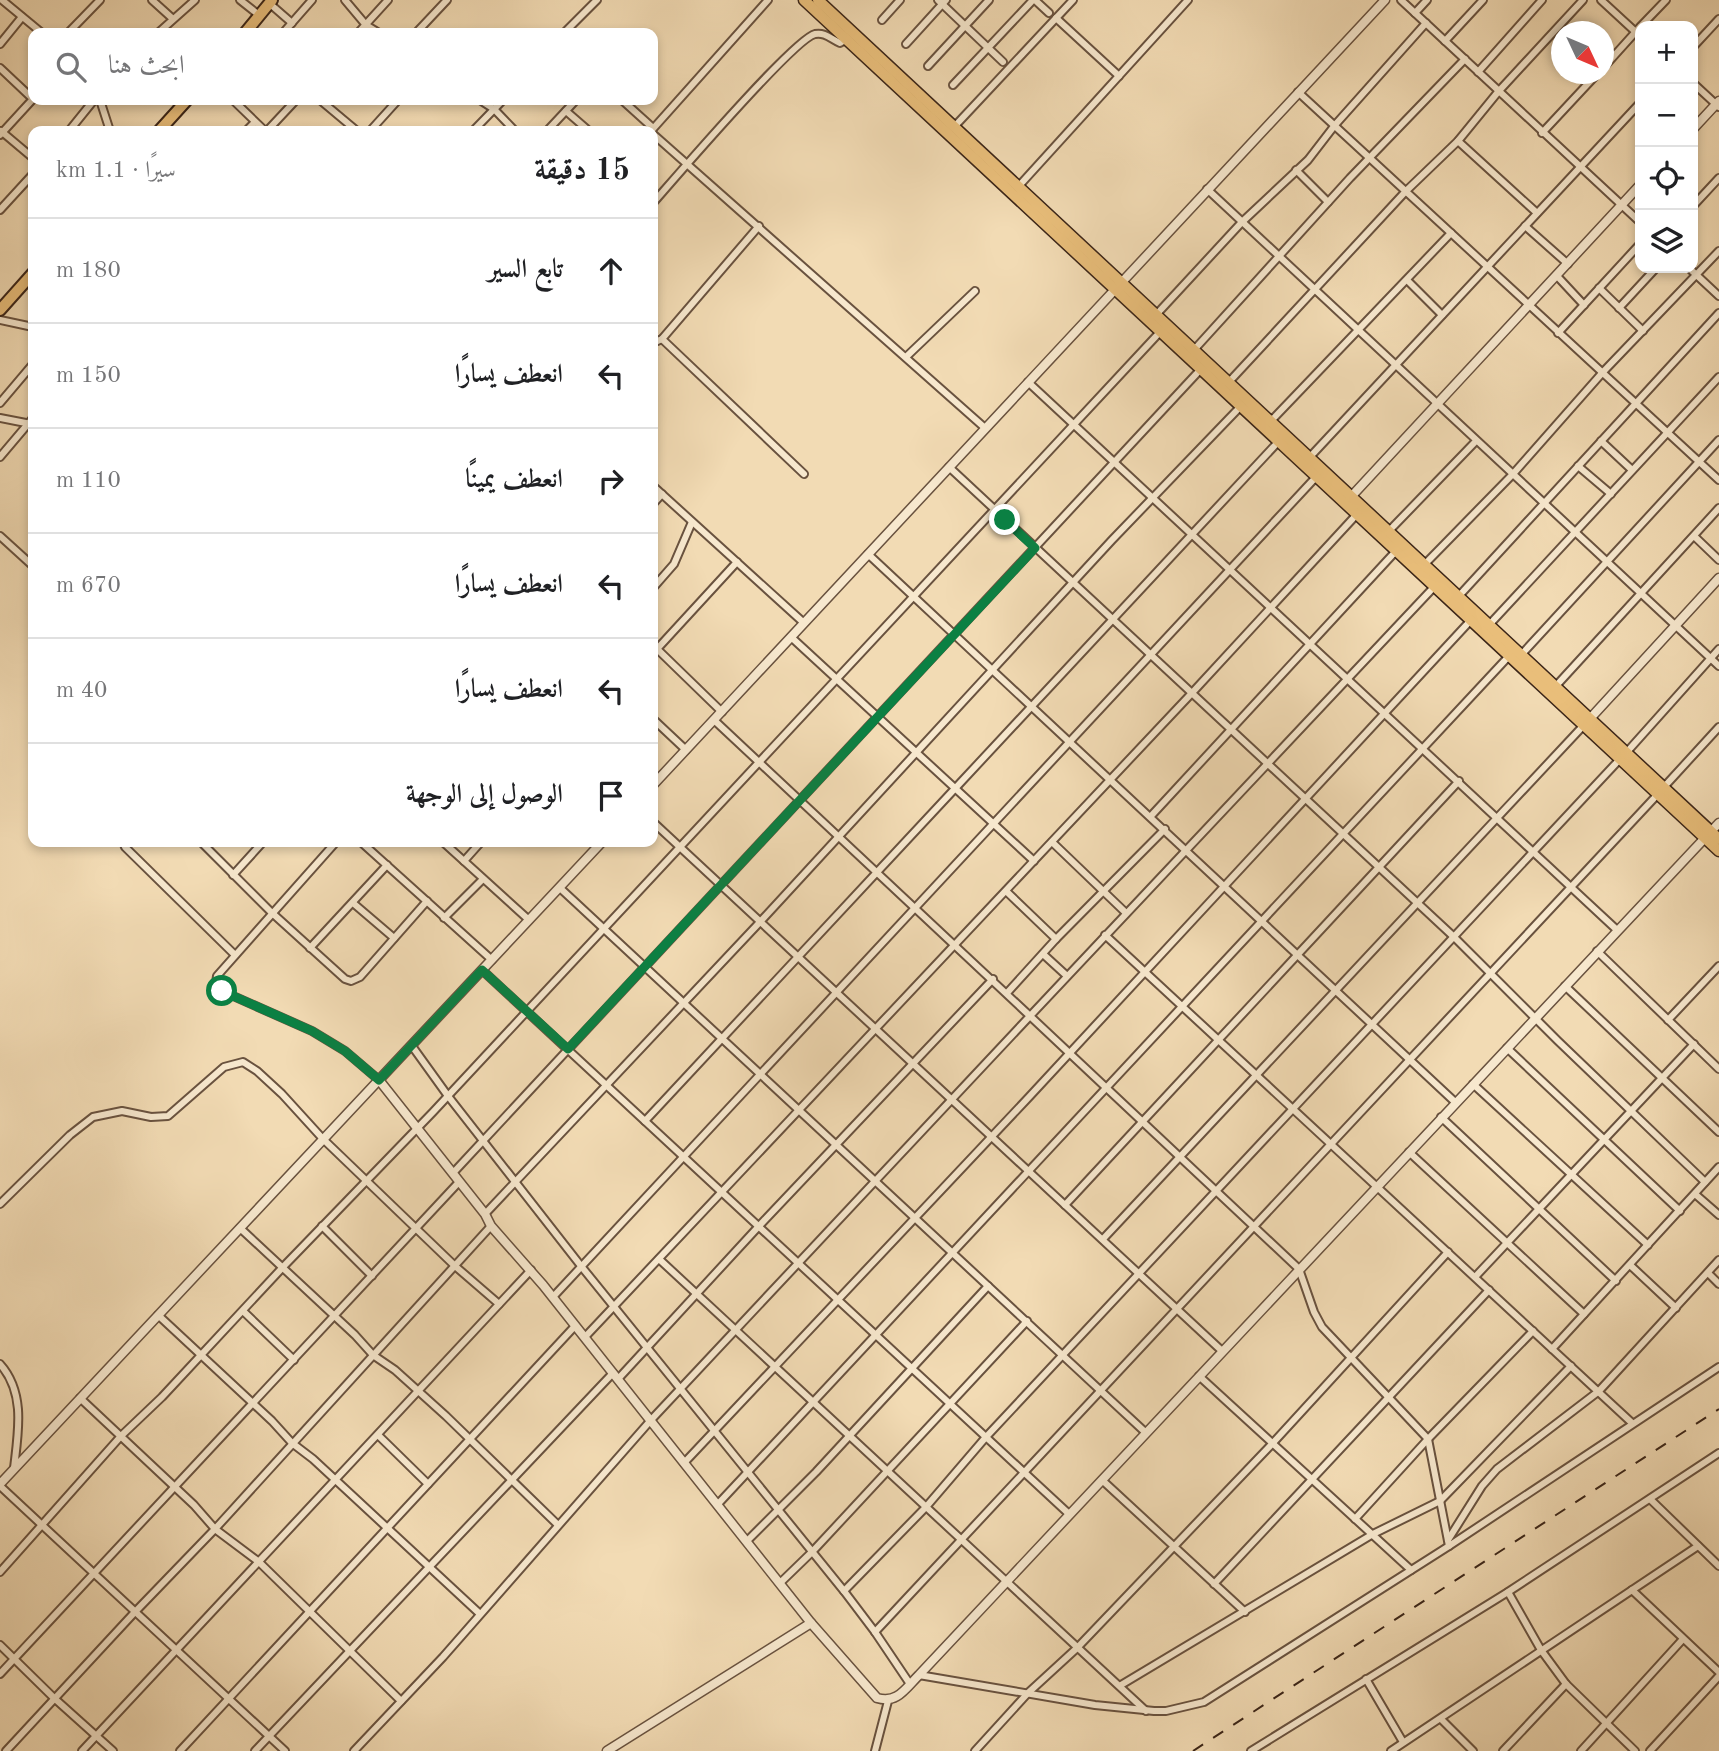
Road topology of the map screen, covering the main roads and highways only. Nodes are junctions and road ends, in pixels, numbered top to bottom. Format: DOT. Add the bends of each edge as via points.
graph roads {
  1 [pos="804,0"];
  2 [pos="818,0"];
  3 [pos="270,2"];
  4 [pos="248,28"];
  5 [pos="850,35"];
  6 [pos="182,105"];
  7 [pos="164,126"];
  8 [pos="28,280"];
  9 [pos="1118,286"];
  10 [pos="3,302"];
  11 [pos="1348,501"];
  12 [pos="1360,512"];
  13 [pos="1587,722"];
  14 [pos="1707,834"];
  15 [pos="1719,839"];
  16 [pos="1719,851"];
  1 -- 5 [label="main road"];
  2 -- 5 [label="main road"];
  3 -- 4 [label="highway"];
  5 -- 9 [label="main road"];
  5 -- 9 [label="main road" via="954,127"];
  6 -- 7 [label="highway"];
  8 -- 10 [label="highway"];
  9 -- 11 [label="main road" via="1309,458"];
  9 -- 11 [label="main road" via="1200,370"];
  11 -- 12 [label="main road"];
  12 -- 13 [label="main road" via="1395,551 1508,656"];
  12 -- 13 [label="main road" via="1489,625"];
  13 -- 14 [label="main road"];
  14 -- 15 [label="main road"];
  14 -- 16 [label="main road"];
}
